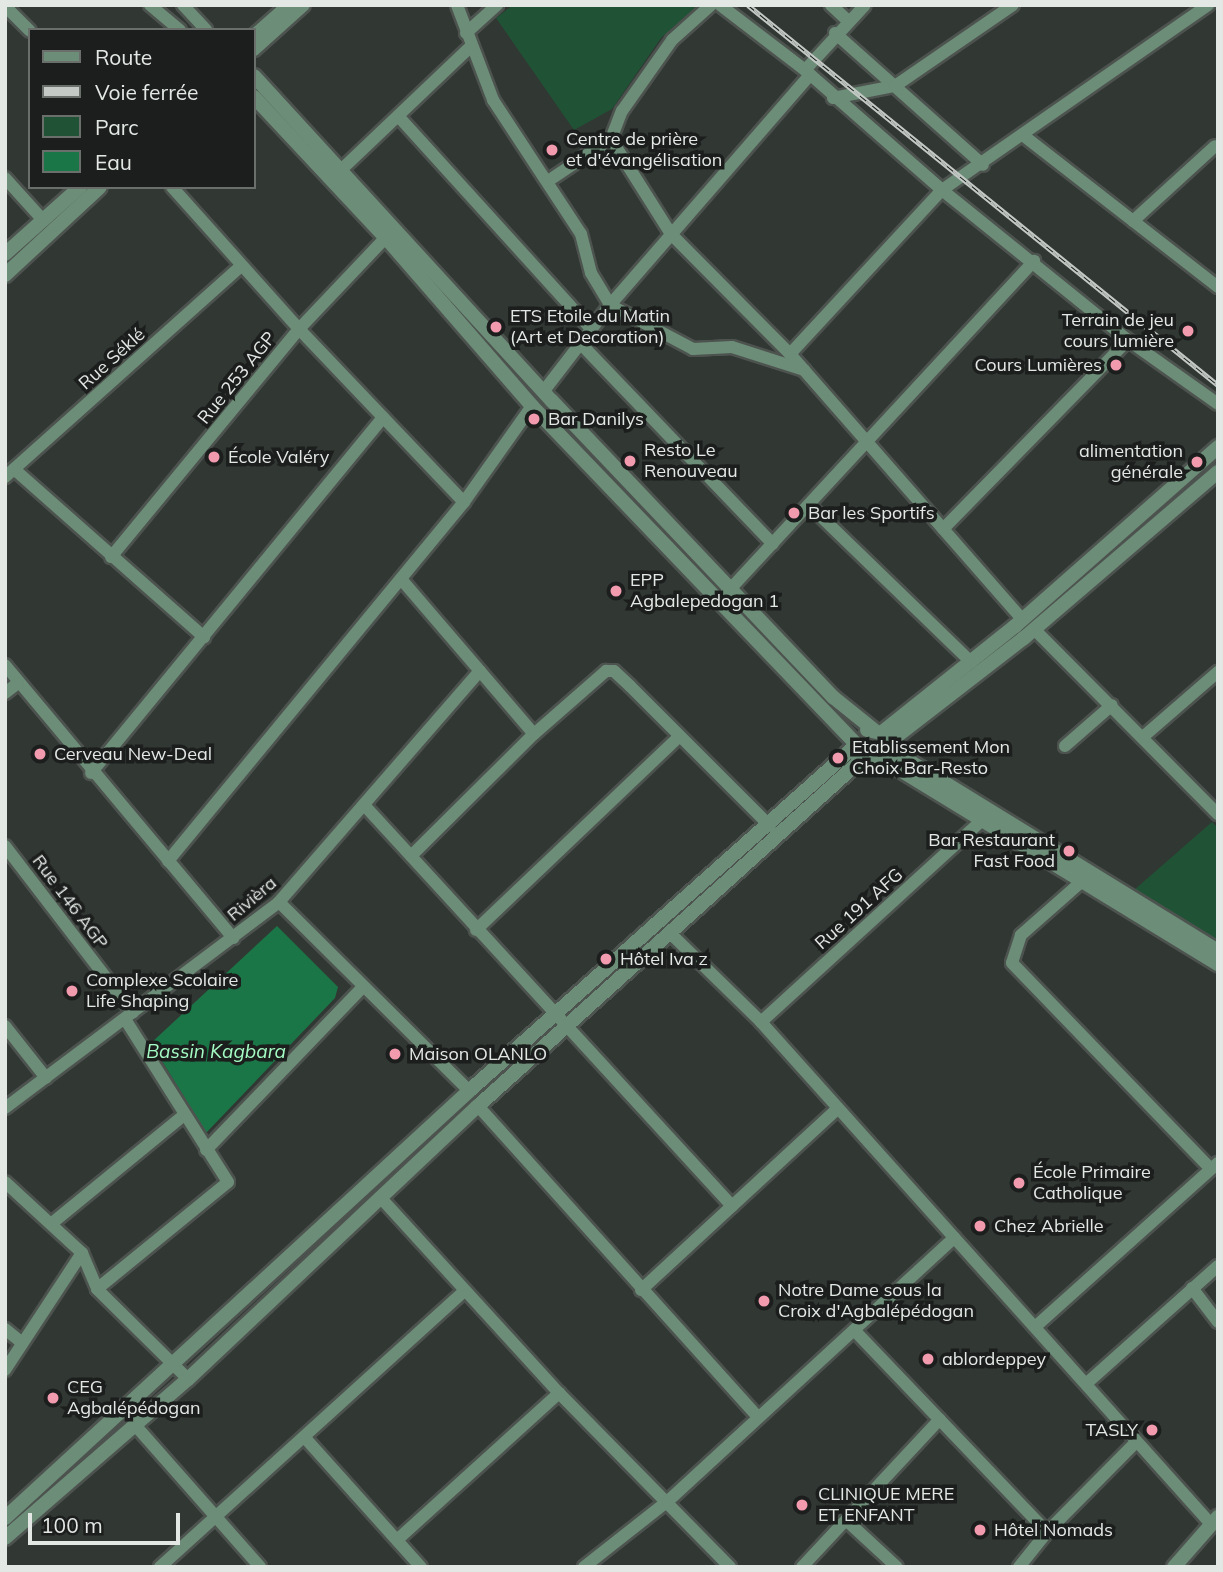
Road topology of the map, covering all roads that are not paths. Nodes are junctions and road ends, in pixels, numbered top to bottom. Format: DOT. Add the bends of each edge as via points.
graph roads {
  1 [pos="150,5"];
  2 [pos="183,5"];
  3 [pos="288,5"];
  4 [pos="304,5"];
  5 [pos="457,5"];
  6 [pos="497,5"];
  7 [pos="711,5"];
  8 [pos="720,5"];
  9 [pos="831,5"];
  10 [pos="865,5"];
  11 [pos="1013,5"];
  12 [pos="1208,5"];
  13 [pos="5,6"];
  14 [pos="847,20"];
  15 [pos="178,28"];
  16 [pos="204,28"];
  17 [pos="28,29"];
  18 [pos="256,33"];
  19 [pos="467,33"];
  20 [pos="835,33"];
  21 [pos="470,47"];
  22 [pos="256,48"];
  23 [pos="807,72"];
  24 [pos="256,78"];
  25 [pos="895,86"];
  26 [pos="833,98"];
  27 [pos="256,99"];
  28 [pos="399,117"];
  29 [pos="1024,136"];
  30 [pos="611,139"];
  31 [pos="1215,146"];
  32 [pos="983,164"];
  33 [pos="342,169"];
  34 [pos="5,178"];
  35 [pos="548,181"];
  36 [pos="78,189"];
  37 [pos="98,189"];
  38 [pos="174,189"];
  39 [pos="942,190"];
  40 [pos="43,220"];
  41 [pos="1133,221"];
  42 [pos="391,232"];
  43 [pos="671,234"];
  44 [pos="5,254"];
  45 [pos="1034,261"];
  46 [pos="241,266"];
  47 [pos="5,275"];
  48 [pos="1218,286"];
  49 [pos="610,305"];
  50 [pos="299,329"];
  51 [pos="592,329"];
  52 [pos="1128,340"];
  53 [pos="581,344"];
  54 [pos="790,355"];
  55 [pos="804,370"];
  56 [pos="544,392"];
  57 [pos="1218,404"];
  58 [pos="532,406"];
  59 [pos="383,418"];
  60 [pos="868,443"];
  61 [pos="1218,447"];
  62 [pos="1218,472"];
  63 [pos="10,473"];
  64 [pos="464,502"];
  65 [pos="809,505"];
  66 [pos="943,529"];
  67 [pos="773,544"];
  68 [pos="111,557"];
  69 [pos="401,579"];
  70 [pos="726,594"];
  71 [pos="1028,624"];
  72 [pos="204,637"];
  73 [pos="971,662"];
  74 [pos="5,665"];
  75 [pos="480,671"];
  76 [pos="1218,672"];
  77 [pos="19,683"];
  78 [pos="5,693"];
  79 [pos="1112,705"];
  80 [pos="534,734"];
  81 [pos="1144,736"];
  82 [pos="679,737"];
  83 [pos="883,743"];
  84 [pos="1065,746"];
  85 [pos="857,750"];
  86 [pos="91,773"];
  87 [pos="365,806"];
  88 [pos="1218,814"];
  89 [pos="981,821"];
  90 [pos="770,826"];
  91 [pos="5,846"];
  92 [pos="411,856"];
  93 [pos="168,860"];
  94 [pos="1088,877"];
  95 [pos="279,902"];
  96 [pos="477,930"];
  97 [pos="672,934"];
  98 [pos="233,938"];
  99 [pos="1218,951"];
  100 [pos="1218,964"];
  101 [pos="362,988"];
  102 [pos="129,1016"];
  103 [pos="554,1017"];
  104 [pos="761,1022"];
  105 [pos="5,1026"];
  106 [pos="565,1030"];
  107 [pos="46,1078"];
  108 [pos="469,1091"];
  109 [pos="478,1106"];
  110 [pos="5,1108"];
  111 [pos="838,1108"];
  112 [pos="183,1116"];
  113 [pos="206,1150"];
  114 [pos="1214,1166"];
  115 [pos="5,1182"];
  116 [pos="380,1197"];
  117 [pos="732,1206"];
  118 [pos="51,1224"];
  119 [pos="954,1238"];
  120 [pos="82,1253"];
  121 [pos="1218,1266"];
  122 [pos="1192,1288"];
  123 [pos="97,1289"];
  124 [pos="641,1290"];
  125 [pos="464,1291"];
  126 [pos="1218,1322"];
  127 [pos="1035,1327"];
  128 [pos="5,1329"];
  129 [pos="854,1330"];
  130 [pos="22,1343"];
  131 [pos="173,1365"];
  132 [pos="5,1370"];
  133 [pos="188,1379"];
  134 [pos="1087,1383"];
  135 [pos="559,1393"];
  136 [pos="757,1416"];
  137 [pos="940,1419"];
  138 [pos="135,1425"];
  139 [pos="306,1439"];
  140 [pos="1136,1442"];
  141 [pos="668,1501"];
  142 [pos="214,1516"];
  143 [pos="5,1518"];
  144 [pos="846,1520"];
  145 [pos="1214,1520"];
  146 [pos="1047,1532"];
  147 [pos="5,1538"];
  148 [pos="397,1540"];
  149 [pos="160,1567"];
  150 [pos="260,1567"];
  151 [pos="421,1567"];
  152 [pos="584,1567"];
  153 [pos="730,1567"];
  154 [pos="802,1567"];
  155 [pos="897,1567"];
  156 [pos="1019,1567"];
  157 [pos="1174,1567"];
  1 -- 15 [label="street"];
  2 -- 16 [label="street"];
  3 -- 18 [label="street"];
  4 -- 22 [label="street"];
  5 -- 19 [label="street"];
  6 -- 19 [label="street"];
  7 -- 30 [label="street" via="672,40 622,111"];
  8 -- 23 [label="street"];
  9 -- 14 [label="street"];
  10 -- 14 [label="street"];
  11 -- 25 [label="street"];
  12 -- 29 [label="street"];
  13 -- 17 [label="street"];
  14 -- 20 [label="street"];
  19 -- 21 [label="street"];
  20 -- 23 [label="street"];
  20 -- 25 [label="street"];
  21 -- 28 [label="street"];
  21 -- 35 [label="street" via="493,100"];
  23 -- 26 [label="street"];
  23 -- 43 [label="street"];
  24 -- 33 [label="street"];
  25 -- 26 [label="street"];
  25 -- 32 [label="street"];
  26 -- 39 [label="street"];
  27 -- 42 [label="street"];
  28 -- 33 [label="street"];
  28 -- 51 [label="street"];
  29 -- 32 [label="street"];
  29 -- 41 [label="street"];
  30 -- 35 [label="street"];
  30 -- 43 [label="street"];
  31 -- 41 [label="street"];
  32 -- 39 [label="street"];
  33 -- 42 [label="street"];
  34 -- 40 [label="street"];
  35 -- 49 [label="street" via="581,234 591,273"];
  36 -- 40 [label="street"];
  37 -- 47 [label="street"];
  38 -- 46 [label="street"];
  39 -- 45 [label="street"];
  39 -- 54 [label="street"];
  40 -- 44 [label="street"];
  41 -- 48 [label="street"];
  42 -- 50 [label="street, Rue 253 AGP"];
  42 -- 56 [label="street"];
  42 -- 58 [label="street"];
  43 -- 49 [label="street"];
  43 -- 54 [label="street"];
  45 -- 52 [label="street"];
  45 -- 60 [label="street"];
  46 -- 50 [label="street"];
  46 -- 63 [label="street, Rue Séklé"];
  49 -- 51 [label="street"];
  49 -- 55 [label="street" via="693,349 732,347"];
  50 -- 59 [label="street"];
  50 -- 68 [label="street, Rue 253 AGP"];
  51 -- 53 [label="street"];
  52 -- 57 [label="street"];
  52 -- 66 [label="street"];
  53 -- 56 [label="street"];
  53 -- 67 [label="street"];
  54 -- 55 [label="street"];
  55 -- 60 [label="street"];
  56 -- 58 [label="street"];
  56 -- 70 [label="street"];
  58 -- 64 [label="street"];
  58 -- 70 [label="street"];
  59 -- 64 [label="street"];
  59 -- 72 [label="street"];
  60 -- 65 [label="street"];
  60 -- 66 [label="street"];
  61 -- 71 [label="street"];
  62 -- 71 [label="street"];
  63 -- 68 [label="street"];
  64 -- 69 [label="street"];
  65 -- 67 [label="street"];
  65 -- 73 [label="street"];
  66 -- 71 [label="street"];
  67 -- 70 [label="street"];
  68 -- 72 [label="street"];
  69 -- 75 [label="street"];
  69 -- 93 [label="street"];
  70 -- 83 [label="street"];
  70 -- 85 [label="street"];
  71 -- 73 [label="street"];
  71 -- 79 [label="street"];
  71 -- 83 [label="street"];
  72 -- 86 [label="street"];
  73 -- 83 [label="street"];
  74 -- 77 [label="street"];
  75 -- 80 [label="street"];
  75 -- 87 [label="street, Rivièra"];
  76 -- 81 [label="street"];
  77 -- 78 [label="street"];
  77 -- 86 [label="street"];
  79 -- 81 [label="street"];
  79 -- 84 [label="street"];
  80 -- 82 [label="street" via="599,674 614,671"];
  80 -- 92 [label="street"];
  81 -- 88 [label="street"];
  82 -- 90 [label="street"];
  82 -- 96 [label="street"];
  83 -- 85 [label="street"];
  83 -- 85 [label="street" via="862,733"];
  83 -- 89 [label="street"];
  83 -- 94 [label="street"];
  85 -- 90 [label="street"];
  85 -- 97 [label="street"];
  86 -- 93 [label="street"];
  87 -- 92 [label="street"];
  87 -- 95 [label="street, Rivièra"];
  89 -- 94 [label="street"];
  89 -- 104 [label="street, Rue 191 AFG"];
  90 -- 103 [label="street"];
  91 -- 102 [label="street, Rue 146 AGP"];
  92 -- 96 [label="street"];
  93 -- 98 [label="street"];
  94 -- 99 [label="street"];
  94 -- 100 [label="street"];
  94 -- 114 [label="street" via="1021,935 1012,963"];
  95 -- 98 [label="street, Rivièra"];
  95 -- 101 [label="street"];
  96 -- 103 [label="street"];
  97 -- 104 [label="street"];
  97 -- 106 [label="street"];
  98 -- 102 [label="street, Rivièra"];
  101 -- 108 [label="street"];
  101 -- 113 [label="street"];
  102 -- 107 [label="street, Rivièra"];
  102 -- 112 [label="street, Rue 146 AGP"];
  103 -- 106 [label="street"];
  103 -- 108 [label="street"];
  104 -- 111 [label="street"];
  105 -- 107 [label="street"];
  106 -- 109 [label="street"];
  106 -- 117 [label="street"];
  107 -- 110 [label="street, Rivièra"];
  108 -- 131 [label="street"];
  109 -- 116 [label="street"];
  109 -- 124 [label="street"];
  111 -- 117 [label="street"];
  111 -- 119 [label="street"];
  112 -- 113 [label="street, Rue 146 AGP"];
  112 -- 118 [label="street"];
  113 -- 123 [label="street, Rue 146 AGP" via="228,1182"];
  114 -- 127 [label="street"];
  115 -- 118 [label="street"];
  116 -- 125 [label="street"];
  116 -- 133 [label="street"];
  117 -- 124 [label="street"];
  118 -- 120 [label="street"];
  119 -- 127 [label="street"];
  119 -- 129 [label="street"];
  120 -- 123 [label="street"];
  120 -- 130 [label="street"];
  121 -- 122 [label="street"];
  122 -- 126 [label="street"];
  122 -- 134 [label="street"];
  123 -- 131 [label="street"];
  124 -- 136 [label="street"];
  125 -- 135 [label="street"];
  125 -- 139 [label="street"];
  127 -- 134 [label="street"];
  128 -- 130 [label="street"];
  129 -- 136 [label="street"];
  129 -- 137 [label="street"];
  130 -- 132 [label="street"];
  131 -- 133 [label="street"];
  131 -- 143 [label="street"];
  133 -- 138 [label="street"];
  134 -- 140 [label="street"];
  135 -- 141 [label="street"];
  135 -- 148 [label="street"];
  136 -- 141 [label="street"];
  137 -- 144 [label="street"];
  137 -- 146 [label="street"];
  138 -- 142 [label="street"];
  138 -- 147 [label="street"];
  139 -- 142 [label="street"];
  139 -- 148 [label="street"];
  140 -- 145 [label="street"];
  140 -- 146 [label="street"];
  141 -- 152 [label="street"];
  141 -- 153 [label="street"];
  142 -- 149 [label="street"];
  142 -- 150 [label="street"];
  144 -- 154 [label="street"];
  144 -- 155 [label="street"];
  145 -- 157 [label="street"];
  146 -- 156 [label="street"];
  148 -- 151 [label="street"];
}
